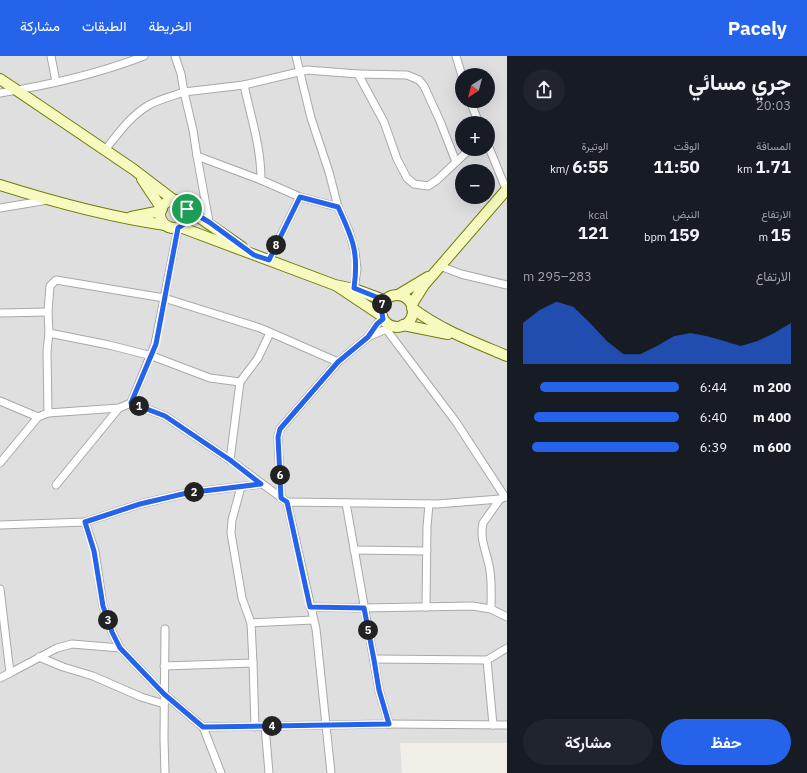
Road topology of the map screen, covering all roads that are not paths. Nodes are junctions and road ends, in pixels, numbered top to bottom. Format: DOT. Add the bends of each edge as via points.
graph roads {
  1 [pos="51,56"];
  2 [pos="144,56"];
  3 [pos="175,56"];
  4 [pos="296,56"];
  5 [pos="456,56"];
  6 [pos="460,68"];
  7 [pos="299,72"];
  8 [pos="358,74"];
  9 [pos="0,79"];
  10 [pos="56,82"];
  11 [pos="244,86"];
  12 [pos="17,90"];
  13 [pos="184,92"];
  14 [pos="0,93"];
  15 [pos="105,150"];
  16 [pos="197,156"];
  17 [pos="462,156"];
  18 [pos="493,156"];
  19 [pos="456,162"];
  20 [pos="133,169"];
  21 [pos="261,180"];
  22 [pos="0,185"];
  23 [pos="507,189"];
  24 [pos="300,197"];
  25 [pos="48,200"];
  26 [pos="175,201"];
  27 [pos="338,207"];
  28 [pos="0,208"];
  29 [pos="187,209"];
  30 [pos="161,210"];
  31 [pos="125,218"];
  32 [pos="209,222"];
  33 [pos="165,225"];
  34 [pos="179,227"];
  35 [pos="254,255"];
  36 [pos="269,260"];
  37 [pos="437,270"];
  38 [pos="335,285"];
  39 [pos="507,285"];
  40 [pos="354,288"];
  41 [pos="398,295"];
  42 [pos="164,298"];
  43 [pos="384,300"];
  44 [pos="412,306"];
  45 [pos="48,312"];
  46 [pos="0,313"];
  47 [pos="389,323"];
  48 [pos="270,332"];
  49 [pos="49,333"];
  50 [pos="456,335"];
  51 [pos="152,356"];
  52 [pos="507,356"];
  53 [pos="338,362"];
  54 [pos="240,382"];
  55 [pos="0,401"];
  56 [pos="131,403"];
  57 [pos="119,408"];
  58 [pos="48,413"];
  59 [pos="38,417"];
  60 [pos="230,460"];
  61 [pos="1,461"];
  62 [pos="261,484"];
  63 [pos="56,485"];
  64 [pos="240,487"];
  65 [pos="504,497"];
  66 [pos="284,500"];
  67 [pos="346,503"];
  68 [pos="429,504"];
  69 [pos="85,522"];
  70 [pos="0,525"];
  71 [pos="354,550"];
  72 [pos="427,551"];
  73 [pos="0,589"];
  74 [pos="310,607"];
  75 [pos="426,607"];
  76 [pos="364,608"];
  77 [pos="490,609"];
  78 [pos="505,615"];
  79 [pos="314,620"];
  80 [pos="251,623"];
  81 [pos="165,629"];
  82 [pos="120,648"];
  83 [pos="507,648"];
  84 [pos="39,657"];
  85 [pos="374,660"];
  86 [pos="487,660"];
  87 [pos="253,664"];
  88 [pos="164,666"];
  89 [pos="10,673"];
  90 [pos="0,678"];
  91 [pos="164,694"];
  92 [pos="164,704"];
  93 [pos="389,724"];
  94 [pos="327,725"];
  95 [pos="493,725"];
  96 [pos="507,725"];
  97 [pos="265,726"];
  98 [pos="203,727"];
  99 [pos="255,727"];
  100 [pos="165,773"];
  101 [pos="221,773"];
  102 [pos="269,773"];
  103 [pos="331,773"];
  1 -- 10 [label="street"];
  2 -- 10 [label="street" via="118,67"];
  3 -- 13 [label="street"];
  4 -- 7 [label="street"];
  5 -- 6 [label="street"];
  7 -- 8 [label="street" via="319,70"];
  7 -- 11 [label="street"];
  7 -- 27 [label="street"];
  8 -- 19 [label="street" via="407,75 419,80 440,121"];
  8 -- 19 [label="street" via="384,122 397,159 407,178 414,184 428,186"];
  9 -- 12 [label="main road"];
  10 -- 12 [label="street"];
  11 -- 13 [label="street"];
  11 -- 21 [label="street" via="259,148"];
  12 -- 14 [label="street"];
  12 -- 15 [label="main road"];
  13 -- 15 [label="street" via="149,105 134,116"];
  13 -- 16 [label="street"];
  15 -- 20 [label="main road"];
  16 -- 21 [label="street"];
  16 -- 32 [label="street"];
  17 -- 19 [label="street"];
  18 -- 23 [label="street"];
  20 -- 26 [label="main road"];
  20 -- 30 [label="main road" via="147,185"];
  21 -- 24 [label="street"];
  22 -- 25 [label="main road"];
  23 -- 37 [label="main road"];
  24 -- 27 [label="street"];
  24 -- 36 [label="street"];
  25 -- 28 [label="street"];
  25 -- 31 [label="main road"];
  26 -- 29 [label="main road" via="182,203"];
  26 -- 30 [label="main road" via="168,202"];
  27 -- 40 [label="street" via="355,252 357,269"];
  29 -- 32 [label="main road"];
  29 -- 34 [label="main road" via="187,220"];
  30 -- 31 [label="main road"];
  30 -- 33 [label="main road" via="161,218"];
  31 -- 33 [label="main road"];
  32 -- 35 [label="main road"];
  33 -- 34 [label="main road"];
  34 -- 35 [label="main road"];
  34 -- 42 [label="street"];
  35 -- 36 [label="main road"];
  36 -- 38 [label="main road"];
  37 -- 39 [label="street"];
  37 -- 41 [label="main road"];
  37 -- 44 [label="main road"];
  38 -- 40 [label="main road"];
  38 -- 47 [label="main road"];
  40 -- 43 [label="main road"];
  41 -- 43 [label="main road"];
  41 -- 44 [label="main road" via="406,298"];
  42 -- 45 [label="street" via="56,280 50,286"];
  42 -- 48 [label="street"];
  42 -- 51 [label="street"];
  43 -- 47 [label="main road" via="381,308"];
  44 -- 47 [label="main road" via="410,320"];
  44 -- 50 [label="main road" via="426,319"];
  45 -- 46 [label="street"];
  45 -- 49 [label="street"];
  47 -- 50 [label="main road"];
  47 -- 53 [label="street" via="377,324 368,337"];
  47 -- 65 [label="street"];
  48 -- 53 [label="street"];
  48 -- 54 [label="street" via="258,358"];
  49 -- 51 [label="street"];
  49 -- 58 [label="street"];
  50 -- 52 [label="main road"];
  51 -- 54 [label="street" via="210,378"];
  51 -- 56 [label="street"];
  53 -- 66 [label="street" via="280,429 278,437"];
  54 -- 60 [label="street"];
  55 -- 59 [label="street"];
  56 -- 57 [label="street"];
  56 -- 60 [label="street" via="165,416"];
  57 -- 58 [label="street"];
  57 -- 63 [label="street"];
  58 -- 59 [label="street"];
  59 -- 61 [label="street"];
  60 -- 62 [label="street"];
  62 -- 64 [label="street"];
  62 -- 66 [label="street"];
  64 -- 69 [label="street" via="187,493 140,504"];
  64 -- 80 [label="street" via="231,533 242,598"];
  65 -- 68 [label="street"];
  65 -- 77 [label="street" via="482,526 483,546 490,570"];
  66 -- 67 [label="street"];
  66 -- 74 [label="street"];
  67 -- 68 [label="street"];
  67 -- 71 [label="street"];
  68 -- 72 [label="street"];
  69 -- 70 [label="street"];
  69 -- 82 [label="street" via="94,551 103,606"];
  71 -- 72 [label="street"];
  71 -- 76 [label="street"];
  72 -- 75 [label="street"];
  73 -- 89 [label="street"];
  74 -- 76 [label="street"];
  74 -- 79 [label="street"];
  75 -- 76 [label="street"];
  75 -- 77 [label="street" via="472,606"];
  76 -- 85 [label="street"];
  77 -- 78 [label="street"];
  79 -- 80 [label="street"];
  79 -- 94 [label="street"];
  80 -- 87 [label="street"];
  81 -- 88 [label="street"];
  82 -- 84 [label="street" via="72,644"];
  82 -- 91 [label="street"];
  83 -- 86 [label="street"];
  84 -- 89 [label="street"];
  84 -- 92 [label="street"];
  85 -- 86 [label="street"];
  85 -- 93 [label="street"];
  86 -- 95 [label="street"];
  87 -- 88 [label="street"];
  87 -- 99 [label="street"];
  88 -- 91 [label="street"];
  89 -- 90 [label="street"];
  91 -- 92 [label="street"];
  91 -- 98 [label="street"];
  92 -- 100 [label="street"];
  93 -- 94 [label="street"];
  93 -- 95 [label="street"];
  94 -- 97 [label="street"];
  94 -- 103 [label="street"];
  95 -- 96 [label="street"];
  97 -- 99 [label="street"];
  97 -- 102 [label="street"];
  98 -- 99 [label="street"];
  98 -- 101 [label="street"];
}
